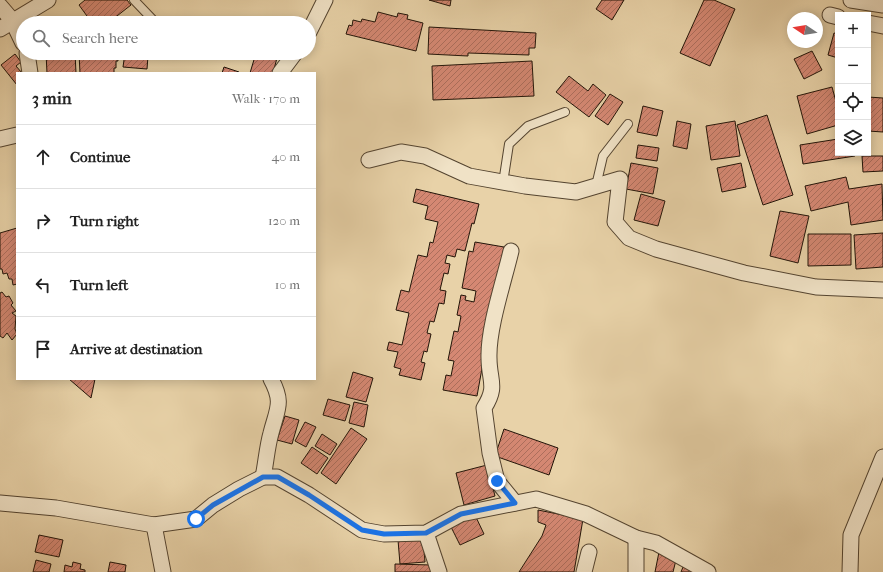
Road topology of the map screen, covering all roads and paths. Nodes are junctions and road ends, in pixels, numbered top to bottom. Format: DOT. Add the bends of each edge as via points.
graph roads {
  1 [pos="48,0"];
  2 [pos="134,0"];
  3 [pos="325,0"];
  4 [pos="851,0"];
  5 [pos="878,3"];
  6 [pos="0,6"];
  7 [pos="19,16"];
  8 [pos="149,16"];
  9 [pos="16,18"];
  10 [pos="316,18"];
  11 [pos="12,20"];
  12 [pos="871,24"];
  13 [pos="883,26"];
  14 [pos="16,28"];
  15 [pos="0,29"];
  16 [pos="28,60"];
  17 [pos="290,60"];
  18 [pos="30,72"];
  19 [pos="281,72"];
  20 [pos="565,112"];
  21 [pos="628,124"];
  22 [pos="16,135"];
  23 [pos="0,139"];
  24 [pos="369,160"];
  25 [pos="503,183"];
  26 [pos="596,186"];
  27 [pos="511,251"];
  28 [pos="883,290"];
  29 [pos="272,380"];
  30 [pos="883,457"];
  31 [pos="263,477"];
  32 [pos="0,503"];
  33 [pos="515,503"];
  34 [pos="154,525"];
  35 [pos="426,533"];
  36 [pos="636,538"];
  37 [pos="589,552"];
  38 [pos="163,572"];
  39 [pos="439,572"];
  40 [pos="584,572"];
  41 [pos="636,572"];
  42 [pos="708,572"];
  43 [pos="850,572"];
  1 -- 7 [label="street"];
  2 -- 8 [label="lane"];
  3 -- 10 [label="street"];
  4 -- 5 [label="street"];
  6 -- 11 [label="street"];
  9 -- 11 [label="street"];
  11 -- 14 [label="street"];
  11 -- 15 [label="street"];
  12 -- 13 [label="street"];
  16 -- 18 [label="street"];
  17 -- 19 [label="street"];
  20 -- 25 [label="lane" via="528,126 509,144"];
  21 -- 26 [label="lane" via="603,156"];
  22 -- 23 [label="street"];
  24 -- 25 [label="street" via="401,152 425,156 469,176"];
  25 -- 26 [label="street" via="576,192"];
  26 -- 28 [label="street" via="620,179 615,222 629,238 656,249 744,273 816,287"];
  27 -- 33 [label="street" via="492,332 489,359 493,388 484,408 497,481"];
  29 -- 31 [label="street" via="278,392 278,412 270,434"];
  30 -- 43 [label="street" via="851,535"];
  31 -- 34 [label="street" via="213,505 196,519"];
  31 -- 35 [label="street" via="278,477 362,530 384,534"];
  32 -- 34 [label="street" via="56,508"];
  33 -- 35 [label="street" via="461,514"];
  33 -- 36 [label="street" via="536,498 586,514"];
  34 -- 38 [label="street"];
  35 -- 39 [label="street"];
  36 -- 41 [label="street"];
  36 -- 42 [label="street" via="656,543"];
  37 -- 40 [label="street"];
}
